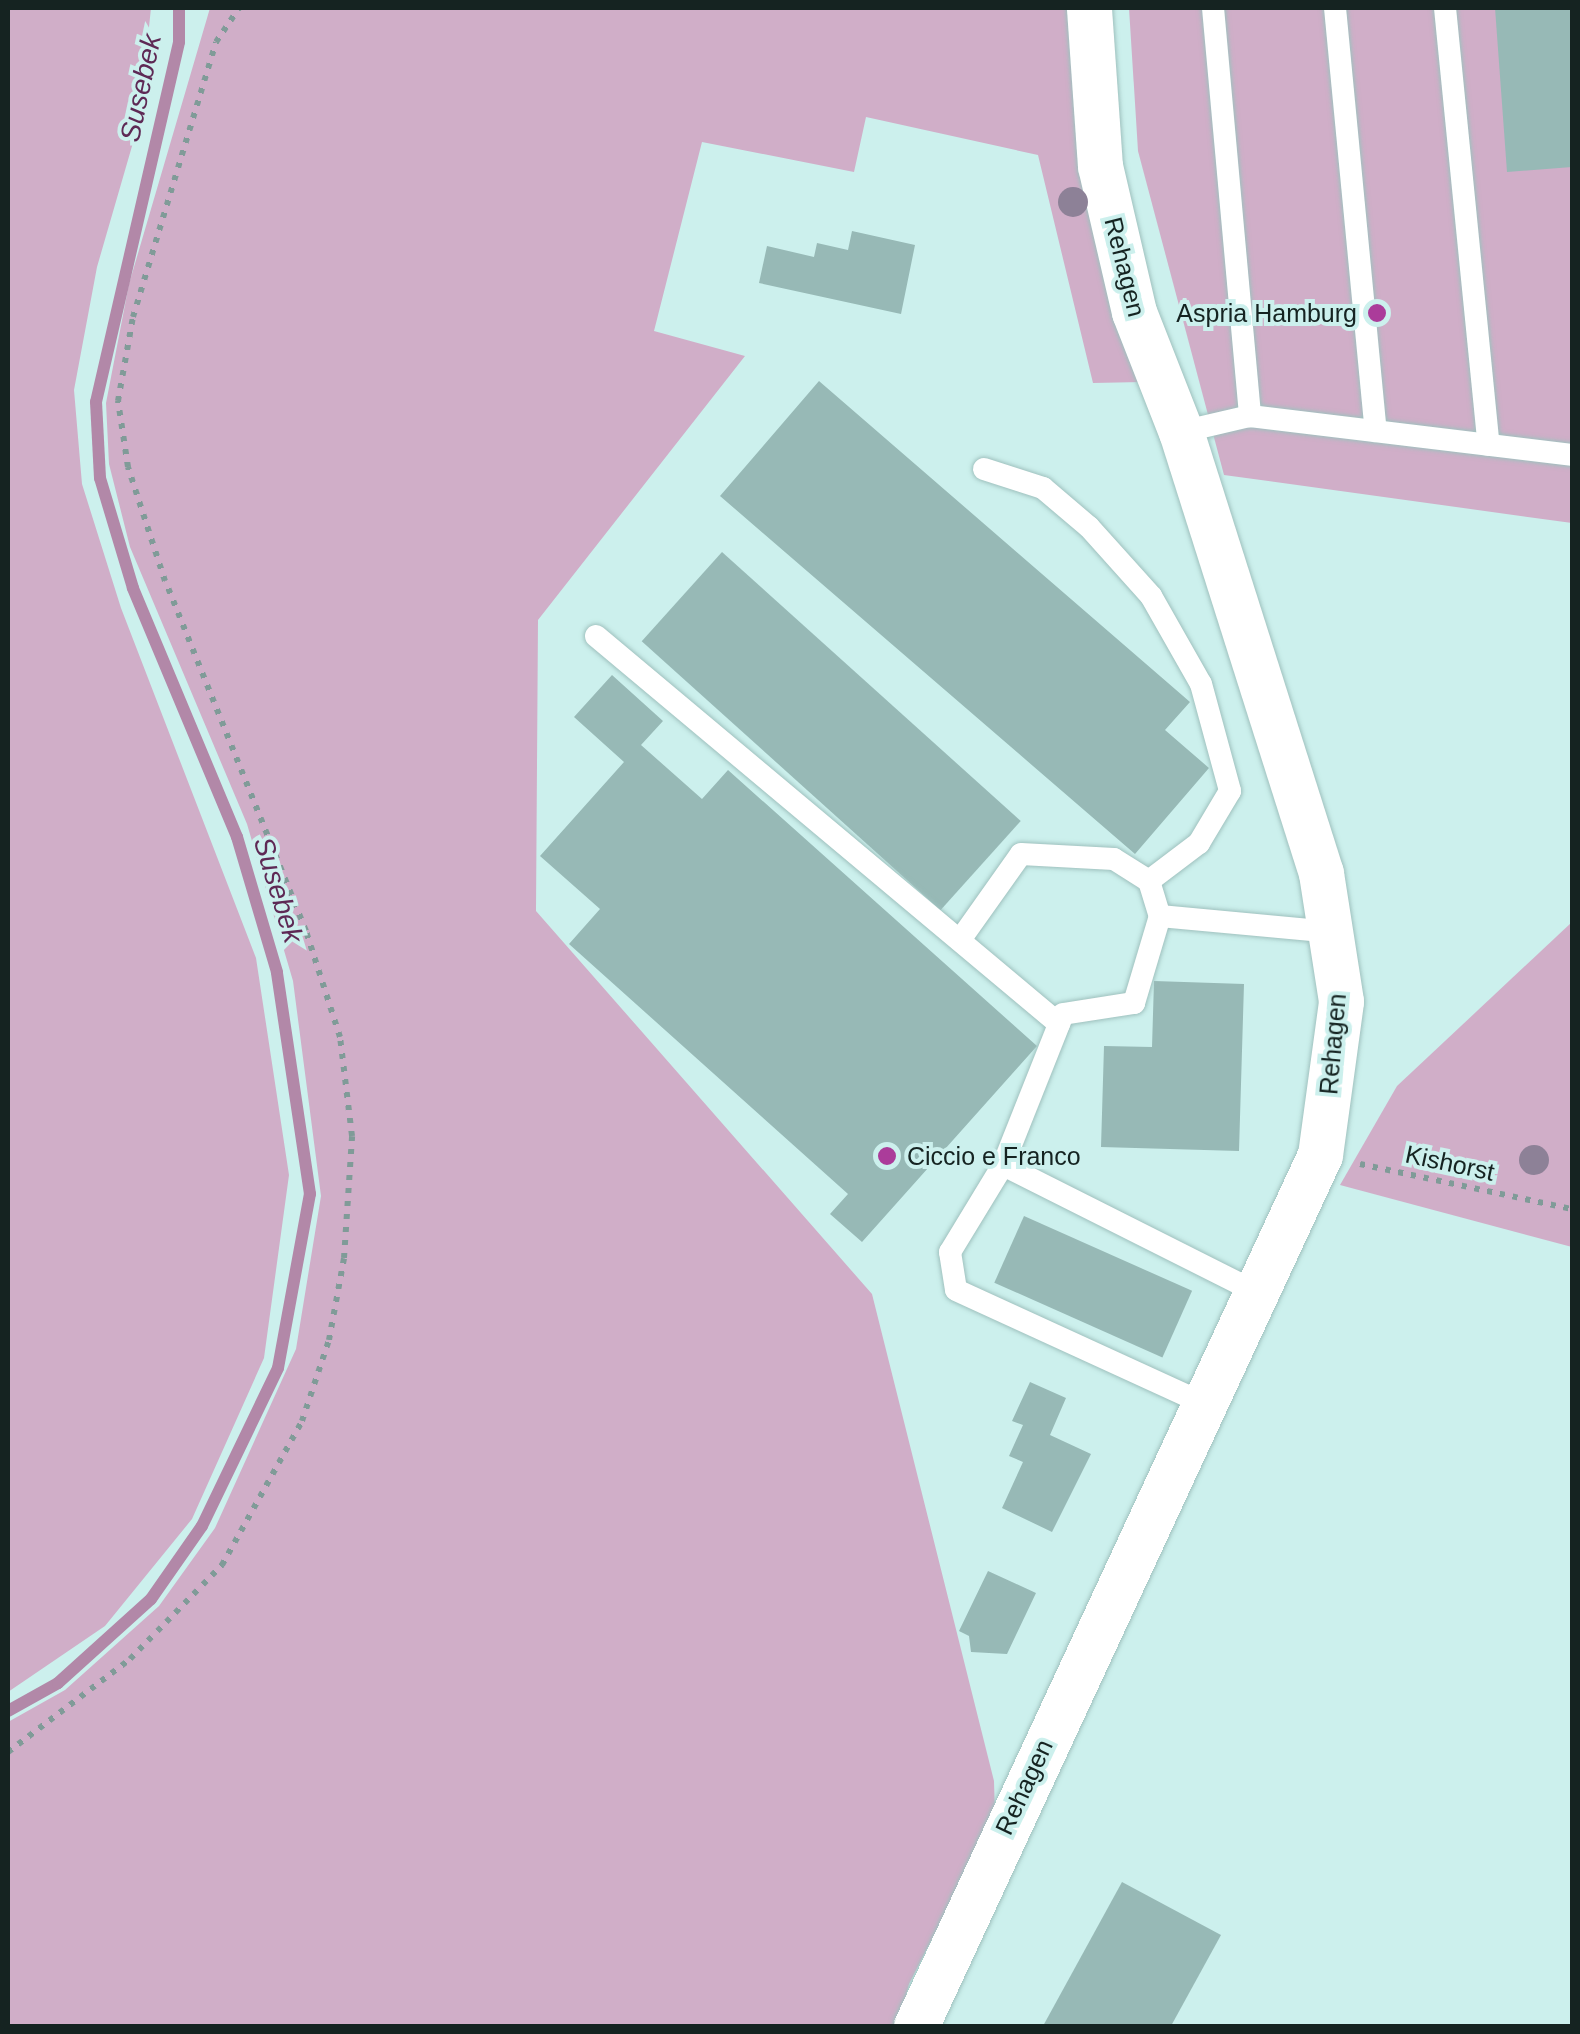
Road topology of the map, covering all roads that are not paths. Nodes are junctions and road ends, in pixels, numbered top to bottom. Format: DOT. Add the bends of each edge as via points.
graph roads {
  1 [pos="1089,8"];
  2 [pos="1213,8"];
  3 [pos="1335,8"];
  4 [pos="1445,8"];
  5 [pos="1250,416"];
  6 [pos="1376,431"];
  7 [pos="1181,432"];
  8 [pos="1488,444"];
  9 [pos="1572,455"];
  10 [pos="984,468"];
  11 [pos="596,636"];
  12 [pos="1148,881"];
  13 [pos="1160,916"];
  14 [pos="1333,932"];
  15 [pos="960,940"];
  16 [pos="1059,1024"];
  17 [pos="1003,1165"];
  18 [pos="1256,1292"];
  19 [pos="1204,1404"];
  20 [pos="916,2026"];
  1 -- 7 [label="street, Rehagen" via="1100,166 1134,312"];
  2 -- 5 [label="lane"];
  3 -- 6 [label="lane"];
  4 -- 8 [label="lane"];
  5 -- 6 [label="lane"];
  5 -- 7 [label="lane"];
  6 -- 8 [label="lane"];
  7 -- 14 [label="street, Rehagen" via="1321,873"];
  8 -- 9 [label="lane"];
  10 -- 12 [label="lane" via="1044,488 1089,527 1151,596 1201,684 1230,791 1198,843"];
  11 -- 15 [label="lane"];
  12 -- 13 [label="lane"];
  12 -- 15 [label="lane" via="1114,858 1021,854"];
  13 -- 14 [label="lane"];
  13 -- 16 [label="lane" via="1134,1003 1063,1014"];
  14 -- 18 [label="street, Rehagen" via="1341,1001 1320,1155"];
  15 -- 16 [label="lane"];
  16 -- 17 [label="lane"];
  17 -- 18 [label="lane"];
  17 -- 19 [label="lane" via="950,1252 956,1290"];
  18 -- 19 [label="street, Rehagen"];
  19 -- 20 [label="street, Rehagen"];
}
